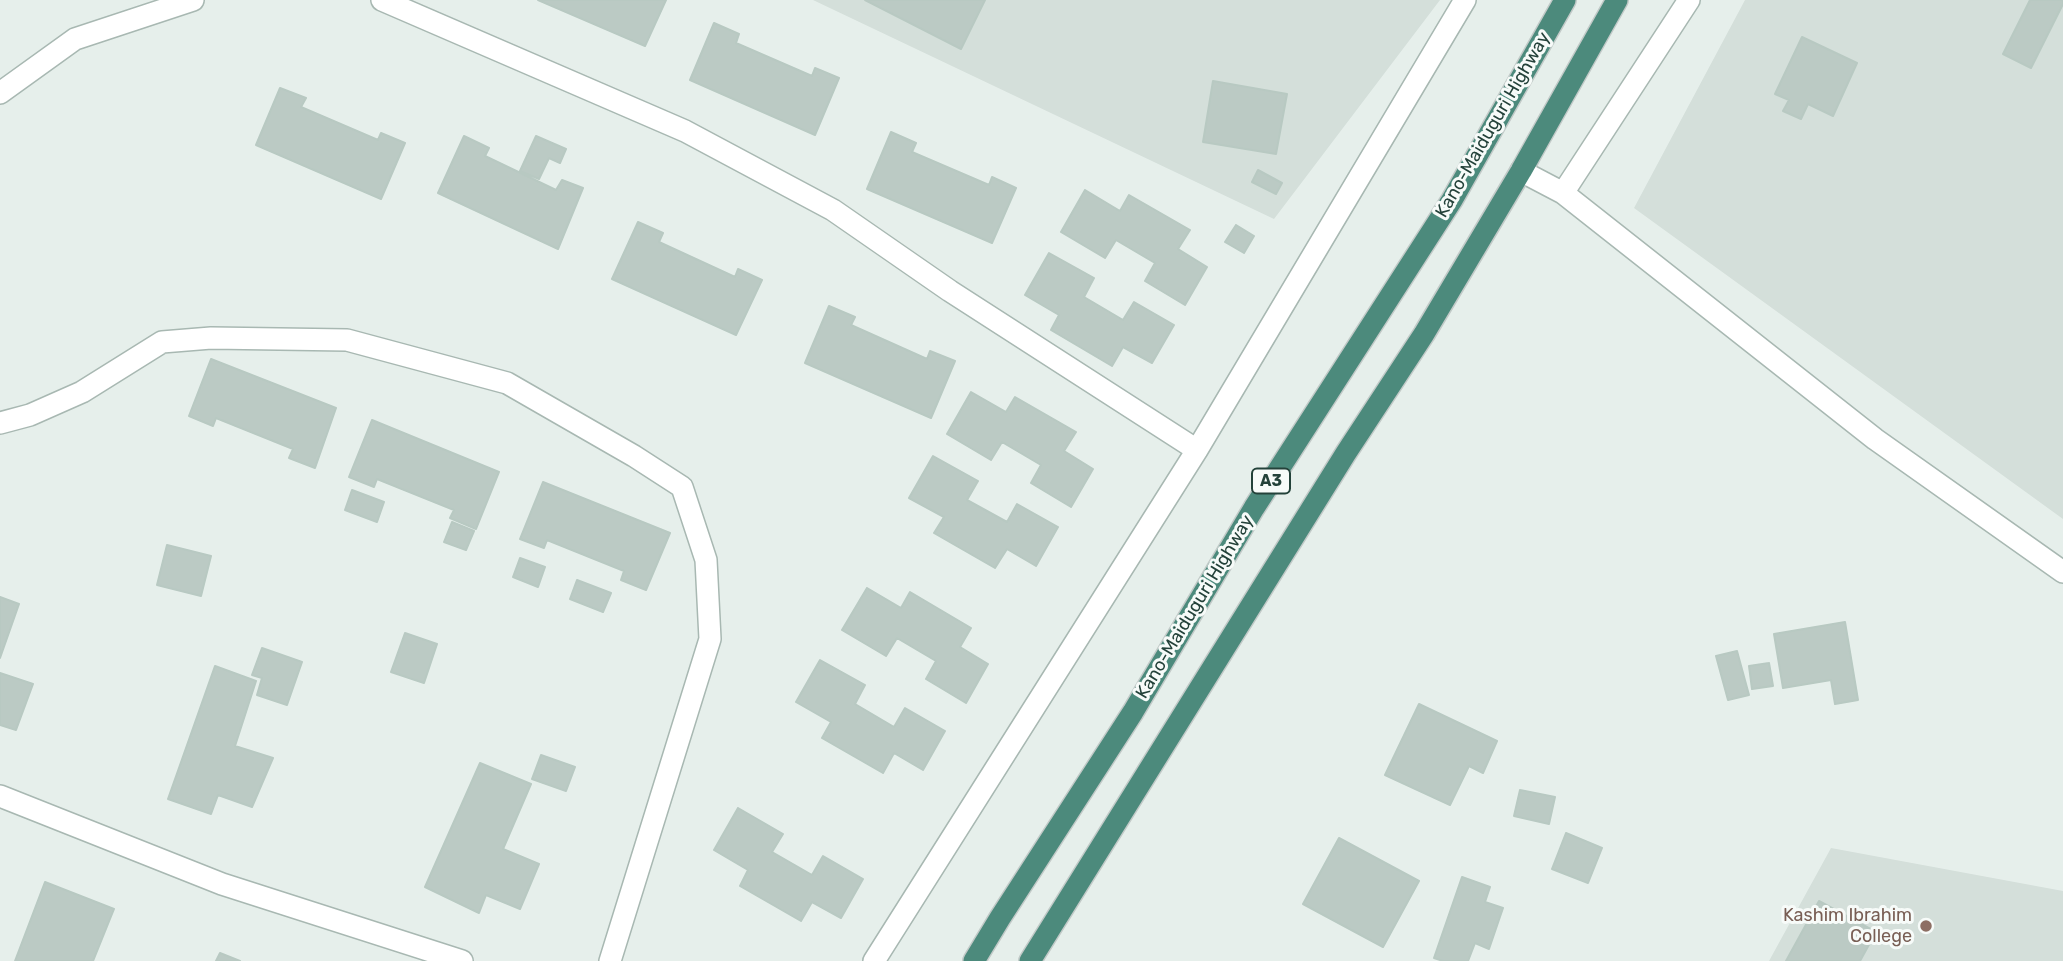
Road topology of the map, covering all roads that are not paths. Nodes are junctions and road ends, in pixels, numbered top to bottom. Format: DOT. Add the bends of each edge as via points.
graph roads {
  1 [pos="193,0"];
  2 [pos="382,0"];
  3 [pos="1465,0"];
  4 [pos="1565,0"];
  5 [pos="1616,0"];
  6 [pos="1689,0"];
  7 [pos="0,93"];
  8 [pos="1521,171"];
  9 [pos="1563,193"];
  10 [pos="0,423"];
  11 [pos="1196,450"];
  12 [pos="2063,572"];
  13 [pos="0,796"];
  14 [pos="462,961"];
  15 [pos="610,961"];
  16 [pos="874,961"];
  17 [pos="974,961"];
  18 [pos="1030,961"];
  1 -- 7 [label="street" via="75,39"];
  2 -- 11 [label="street" via="685,131 833,209 950,291"];
  3 -- 11 [label="street"];
  4 -- 17 [label="highway, Kano-Maiduguri Highway / A3" via="1452,200 1254,508 1133,712"];
  5 -- 8 [label="highway, A3"];
  6 -- 9 [label="street"];
  8 -- 9 [label="street"];
  8 -- 18 [label="highway, A3" via="1424,334"];
  9 -- 12 [label="street" via="1875,439"];
  10 -- 15 [label="street" via="82,391 162,342 347,340 507,383 682,487 706,560 710,639"];
  11 -- 16 [label="street"];
  13 -- 14 [label="street" via="222,884"];
}
